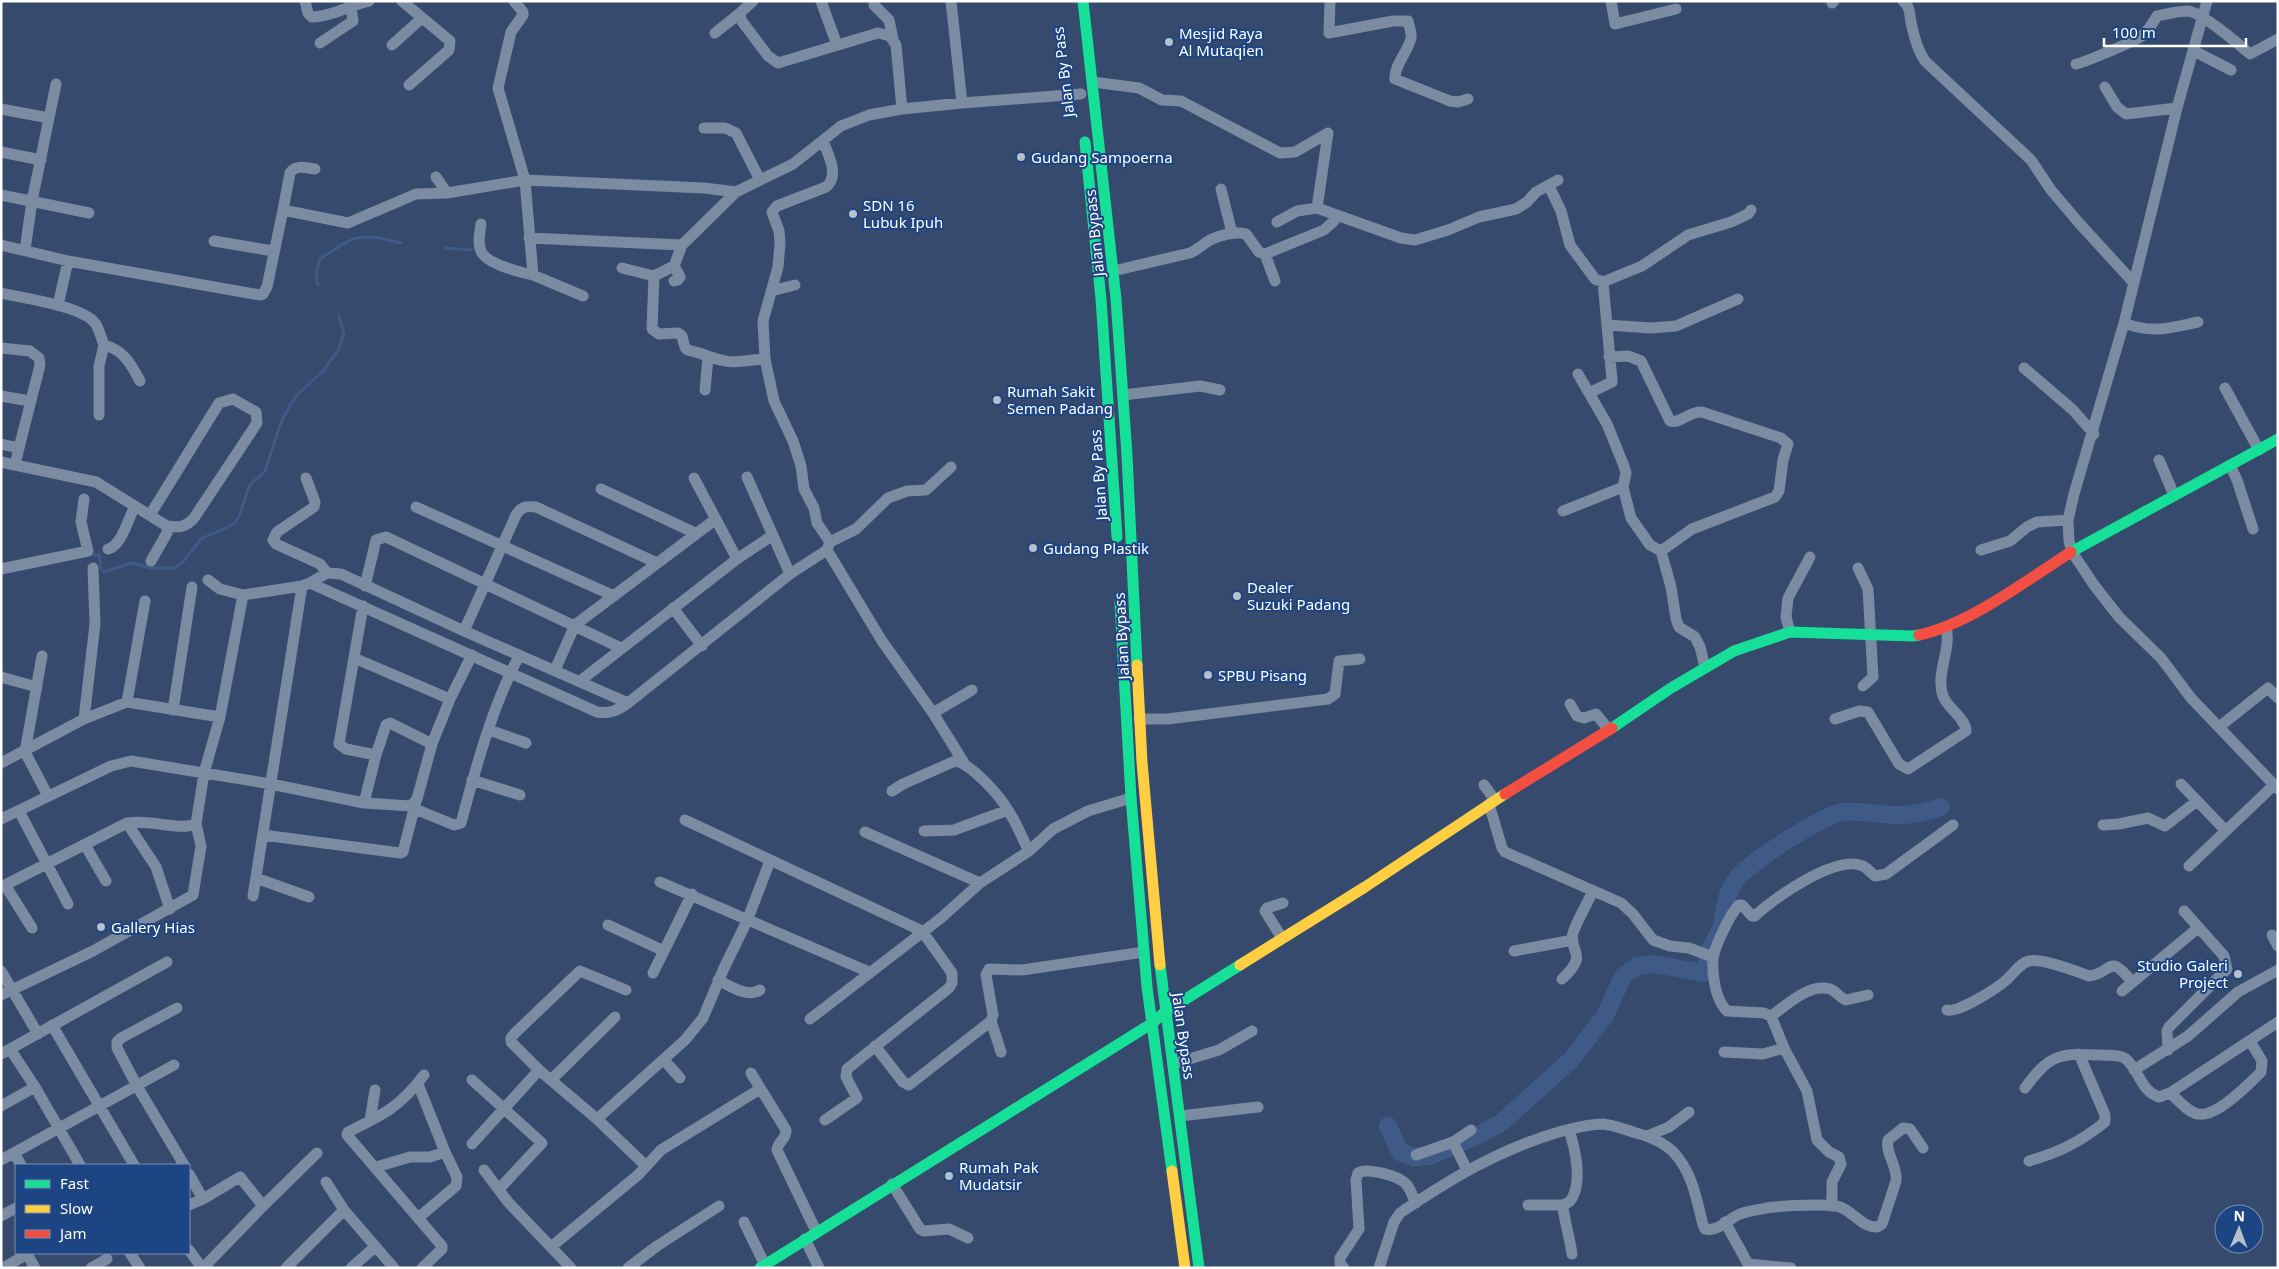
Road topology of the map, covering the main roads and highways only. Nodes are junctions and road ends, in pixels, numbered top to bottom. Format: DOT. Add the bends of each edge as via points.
graph roads {
  1 [pos="1083,1"];
  2 [pos="1084,128"];
  3 [pos="1124,409"];
  4 [pos="1108,410"];
  5 [pos="2278,439"];
  6 [pos="1117,547"];
  7 [pos="1120,591"];
  8 [pos="1165,1012"];
  9 [pos="1152,1024"];
  10 [pos="763,1266"];
  11 [pos="1185,1268"];
  12 [pos="1199,1268"];
  1 -- 3 [label="main road, Jalan Bypass" via="1113,271"];
  2 -- 4 [label="main road, Jalan By Pass" via="1102,308"];
  3 -- 4 [label="main road"];
  3 -- 8 [label="main road, Jalan Bypass" via="1139,719"];
  4 -- 6 [label="main road, Jalan By Pass"];
  5 -- 8 [label="main road" via="2072,552 1946,627 1912,636 1790,632 1734,651 1671,688 1365,887"];
  7 -- 9 [label="main road, Jalan Bypass" via="1131,798"];
  8 -- 9 [label="main road"];
  8 -- 12 [label="main road, Jalan Bypass"];
  9 -- 10 [label="main road"];
  9 -- 11 [label="main road, Jalan Bypass"];
}
